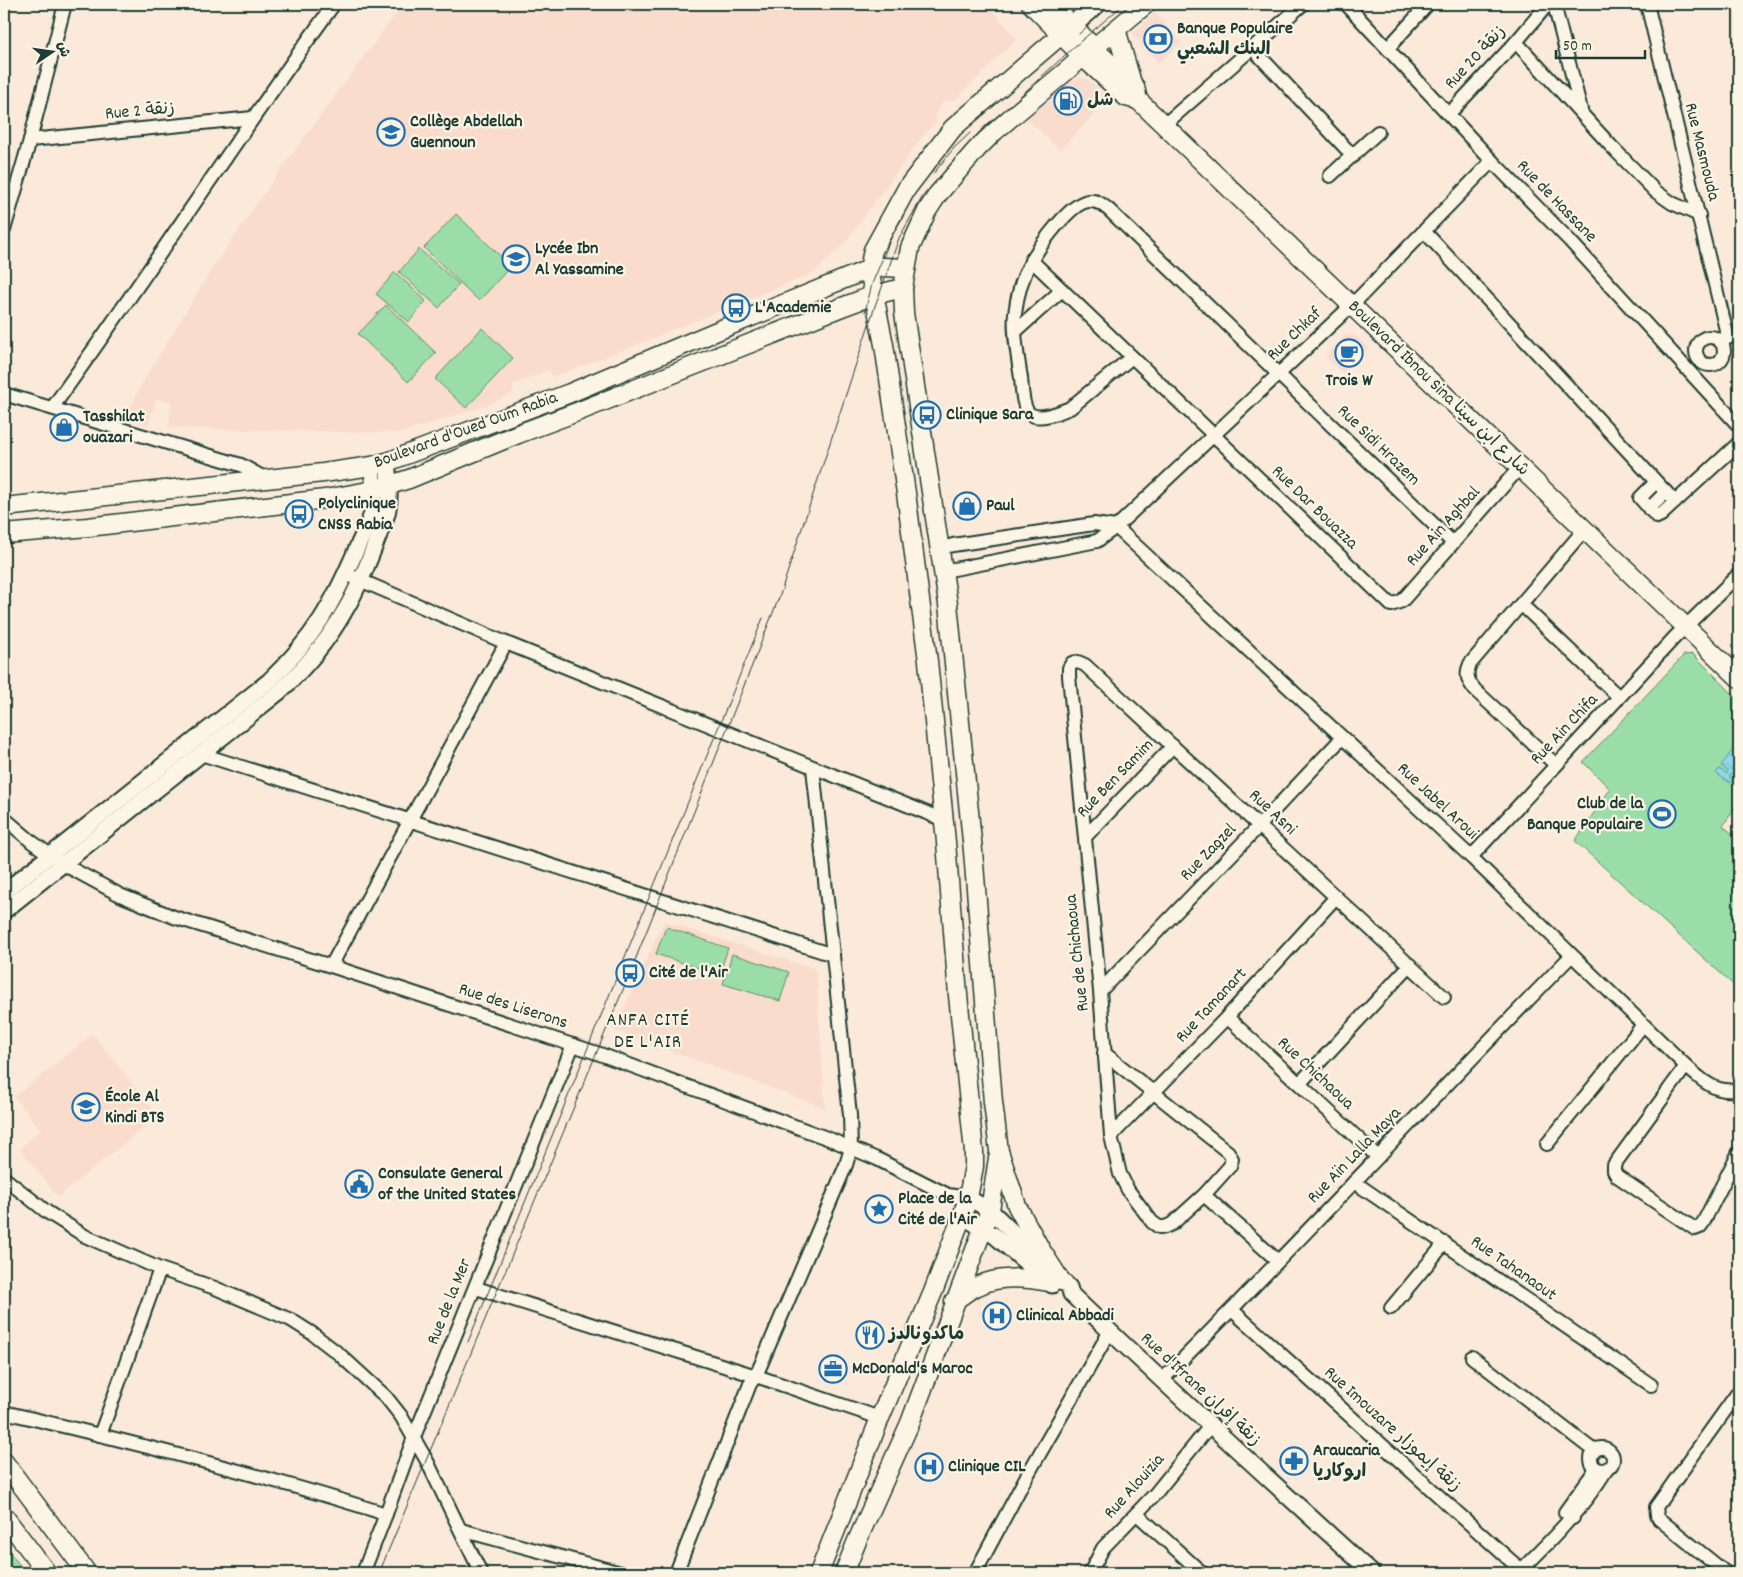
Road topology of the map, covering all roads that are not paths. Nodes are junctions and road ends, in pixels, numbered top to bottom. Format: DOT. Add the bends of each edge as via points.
graph roads {
  1 [pos="65,4"];
  2 [pos="334,4"];
  3 [pos="1031,4"];
  4 [pos="1051,4"];
  5 [pos="1098,4"];
  6 [pos="1146,4"];
  7 [pos="1303,4"];
  8 [pos="1346,4"];
  9 [pos="1428,4"];
  10 [pos="1548,4"];
  11 [pos="1554,4"];
  12 [pos="1647,4"];
  13 [pos="1116,29"];
  14 [pos="1067,31"];
  15 [pos="1516,42"];
  16 [pos="1252,48"];
  17 [pos="1388,48"];
  18 [pos="1088,52"];
  19 [pos="1135,92"];
  20 [pos="1582,112"];
  21 [pos="1449,114"];
  22 [pos="253,118"];
  23 [pos="1164,125"];
  24 [pos="1378,132"];
  25 [pos="30,140"];
  26 [pos="1353,156"];
  27 [pos="1492,161"];
  28 [pos="1330,176"];
  29 [pos="1699,215"];
  30 [pos="4,230"];
  31 [pos="1424,231"];
  32 [pos="1032,260"];
  33 [pos="906,268"];
  34 [pos="869,269"];
  35 [pos="903,288"];
  36 [pos="1062,290"];
  37 [pos="874,295"];
  38 [pos="1352,305"];
  39 [pos="1016,332"];
  40 [pos="1729,338"];
  41 [pos="1132,357"];
  42 [pos="1700,361"];
  43 [pos="1689,371"];
  44 [pos="1279,374"];
  45 [pos="4,394"];
  46 [pos="52,408"];
  47 [pos="1739,426"];
  48 [pos="1213,435"];
  49 [pos="1739,443"];
  50 [pos="379,464"];
  51 [pos="1520,467"];
  52 [pos="266,478"];
  53 [pos="1656,482"];
  54 [pos="382,488"];
  55 [pos="1671,497"];
  56 [pos="4,507"];
  57 [pos="1116,527"];
  58 [pos="1584,530"];
  59 [pos="4,534"];
  60 [pos="1452,542"];
  61 [pos="941,548"];
  62 [pos="944,571"];
  63 [pos="1739,574"];
  64 [pos="353,577"];
  65 [pos="1521,604"];
  66 [pos="1391,606"];
  67 [pos="1685,626"];
  68 [pos="506,644"];
  69 [pos="1072,663"];
  70 [pos="1739,678"];
  71 [pos="1619,697"];
  72 [pos="1342,738"];
  73 [pos="1173,746"];
  74 [pos="201,754"];
  75 [pos="1556,765"];
  76 [pos="814,768"];
  77 [pos="4,818"];
  78 [pos="944,820"];
  79 [pos="411,821"];
  80 [pos="1260,826"];
  81 [pos="1085,836"];
  82 [pos="50,855"];
  83 [pos="1471,857"];
  84 [pos="63,864"];
  85 [pos="4,892"];
  86 [pos="1336,897"];
  87 [pos="4,911"];
  88 [pos="833,955"];
  89 [pos="1571,956"];
  90 [pos="1410,965"];
  91 [pos="331,966"];
  92 [pos="1100,991"];
  93 [pos="1444,997"];
  94 [pos="1227,1016"];
  95 [pos="1643,1025"];
  96 [pos="573,1045"];
  97 [pos="1104,1053"];
  98 [pos="1686,1066"];
  99 [pos="1300,1083"];
  100 [pos="1739,1089"];
  101 [pos="1153,1093"];
  102 [pos="1111,1136"];
  103 [pos="1546,1144"];
  104 [pos="851,1148"];
  105 [pos="1000,1151"];
  106 [pos="1739,1152"];
  107 [pos="1378,1157"];
  108 [pos="4,1178"];
  109 [pos="1354,1182"];
  110 [pos="948,1195"];
  111 [pos="1204,1195"];
  112 [pos="968,1198"];
  113 [pos="990,1210"];
  114 [pos="962,1216"];
  115 [pos="983,1229"];
  116 [pos="1445,1243"];
  117 [pos="1278,1261"];
  118 [pos="160,1269"];
  119 [pos="1060,1286"];
  120 [pos="476,1288"];
  121 [pos="954,1301"];
  122 [pos="1391,1308"];
  123 [pos="1232,1310"];
  124 [pos="1110,1331"];
  125 [pos="1472,1357"];
  126 [pos="756,1376"];
  127 [pos="1162,1380"];
  128 [pos="1651,1385"];
  129 [pos="1739,1391"];
  130 [pos="4,1412"];
  131 [pos="880,1418"];
  132 [pos="1210,1426"];
  133 [pos="100,1435"];
  134 [pos="414,1437"];
  135 [pos="1594,1451"];
  136 [pos="4,1462"];
  137 [pos="1602,1469"];
  138 [pos="386,1514"];
  139 [pos="1137,1514"];
  140 [pos="4,1516"];
  141 [pos="460,1530"];
  142 [pos="1524,1572"];
  143 [pos="47,1573"];
  144 [pos="87,1573"];
  145 [pos="362,1573"];
  146 [pos="482,1573"];
  147 [pos="621,1573"];
  148 [pos="676,1573"];
  149 [pos="819,1573"];
  150 [pos="844,1573"];
  151 [pos="975,1573"];
  152 [pos="1090,1573"];
  153 [pos="1202,1573"];
  154 [pos="1372,1573"];
  155 [pos="1726,1573"];
  1 -- 25 [label="street"];
  2 -- 22 [label="street"];
  3 -- 14 [label="main road, Boulevard Ibnou Sina شارع ابن سينا"];
  4 -- 14 [label="main road, Boulevard Ibnou Sina شارع ابن سينا"];
  5 -- 14 [label="main road"];
  6 -- 13 [label="main road"];
  7 -- 16 [label="street"];
  8 -- 17 [label="street, Rue de Hassane"];
  9 -- 17 [label="street"];
  10 -- 15 [label="street, Rue 20 زنقة"];
  11 -- 20 [label="street"];
  12 -- 29 [label="street, Rue Masmouda"];
  13 -- 18 [label="main road"];
  13 -- 19 [label="main road"];
  14 -- 18 [label="main road, Boulevard Ibnou Sina شارع ابن سينا"];
  14 -- 34 [label="main road" via="970,113 943,141 906,188 873,250"];
  15 -- 20 [label="street"];
  15 -- 21 [label="street, Rue 20 زنقة"];
  16 -- 23 [label="street"];
  16 -- 26 [label="street"];
  17 -- 21 [label="street, Rue de Hassane"];
  18 -- 19 [label="main road, Boulevard Ibnou Sina شارع ابن سينا" via="1126,97"];
  18 -- 33 [label="main road" via="995,131 958,170 926,211 910,248"];
  19 -- 23 [label="main road, Boulevard Ibnou Sina شارع ابن سينا"];
  20 -- 29 [label="street" via="1655,191 1677,206"];
  21 -- 27 [label="street, Rue de Hassane"];
  22 -- 25 [label="street, Rue 2 زنقة"];
  22 -- 46 [label="street"];
  23 -- 38 [label="main road, Boulevard Ibnou Sina شارع ابن سينا"];
  24 -- 26 [label="street"];
  25 -- 30 [label="street"];
  26 -- 28 [label="street"];
  27 -- 31 [label="street, Rue Chkaf"];
  27 -- 43 [label="street, Rue de Hassane"];
  29 -- 40 [label="street, Rue Masmouda"];
  31 -- 38 [label="street, Rue Chkaf"];
  31 -- 53 [label="street"];
  32 -- 36 [label="street, Rue Dar Bouazza"];
  32 -- 39 [label="street, Rue Sidi Hrazem" via="1019,290"];
  32 -- 44 [label="street, Rue Sidi Hrazem" via="1076,205 1088,201 1100,203"];
  33 -- 34 [label="main road, Boulevard d'Oued Oum Rabia"];
  33 -- 35 [label="main road"];
  34 -- 37 [label="main road"];
  34 -- 50 [label="main road, Boulevard d'Oued Oum Rabia" via="570,393"];
  35 -- 37 [label="main road, Boulevard d'Oued Oum Rabia"];
  35 -- 61 [label="main road" via="904,313"];
  36 -- 39 [label="street"];
  36 -- 41 [label="street, Rue Dar Bouazza"];
  37 -- 54 [label="main road, Boulevard d'Oued Oum Rabia"];
  37 -- 78 [label="main road" via="918,573"];
  38 -- 44 [label="street, Rue Chkaf"];
  38 -- 51 [label="main road, Boulevard Ibnou Sina شارع ابن سينا"];
  39 -- 41 [label="street, Rue Sidi Hrazem" via="1025,406 1034,416 1070,408"];
  40 -- 42 [label="street" via="1722,360 1717,364 1705,365"];
  40 -- 42 [label="street" via="1704,339 1696,349"];
  41 -- 48 [label="street, Rue Dar Bouazza"];
  42 -- 43 [label="street"];
  43 -- 47 [label="street, Rue de Hassane"];
  44 -- 48 [label="street, Rue Chkaf"];
  44 -- 60 [label="street, Rue Sidi Hrazem"];
  45 -- 46 [label="street"];
  46 -- 52 [label="street" via="241,465"];
  48 -- 57 [label="street, Rue Chkaf"];
  48 -- 66 [label="street, Rue Dar Bouazza"];
  49 -- 55 [label="street"];
  50 -- 52 [label="main road, Boulevard d'Oued Oum Rabia"];
  50 -- 54 [label="street"];
  51 -- 58 [label="main road, Boulevard Ibnou Sina شارع ابن سينا"];
  51 -- 60 [label="street, Rue Ain Aghbal"];
  52 -- 56 [label="main road, Boulevard d'Oued Oum Rabia"];
  53 -- 55 [label="street"];
  53 -- 55 [label="street" via="1640,498 1655,516 1659,516"];
  54 -- 59 [label="main road, Boulevard d'Oued Oum Rabia" via="325,500"];
  54 -- 64 [label="street"];
  57 -- 61 [label="street" via="1094,524"];
  57 -- 62 [label="street, Rue Chkaf" via="1097,541"];
  57 -- 72 [label="street, Rue Jabel Aroui"];
  58 -- 65 [label="street"];
  58 -- 67 [label="main road, Boulevard Ibnou Sina شارع ابن سينا"];
  60 -- 66 [label="street, Rue Ain Aghbal" via="1402,601"];
  61 -- 62 [label="main road"];
  62 -- 105 [label="main road"];
  63 -- 67 [label="street, Rue Ain Chifa"];
  64 -- 68 [label="street"];
  64 -- 74 [label="street" via="351,600 310,662 279,692"];
  64 -- 82 [label="street" via="311,636 270,681"];
  65 -- 71 [label="street"];
  65 -- 75 [label="street" via="1470,664 1467,679"];
  67 -- 70 [label="main road, Boulevard Ibnou Sina شارع ابن سينا"];
  67 -- 71 [label="street, Rue Ain Chifa"];
  68 -- 76 [label="street"];
  68 -- 79 [label="street"];
  69 -- 73 [label="street, Rue Asni" via="1085,665"];
  69 -- 81 [label="street, Rue de Chichaoua" via="1069,676"];
  71 -- 75 [label="street, Rue Ain Chifa"];
  72 -- 80 [label="street, Rue Zagzel"];
  72 -- 83 [label="street, Rue Jabel Aroui"];
  73 -- 80 [label="street, Rue Asni"];
  73 -- 81 [label="street, Rue Ben Samim"];
  74 -- 79 [label="street"];
  74 -- 84 [label="street"];
  75 -- 83 [label="street, Rue Ain Chifa"];
  76 -- 78 [label="street"];
  76 -- 88 [label="street"];
  77 -- 82 [label="street, Rue des Liserons"];
  78 -- 112 [label="main road" via="974,1152"];
  79 -- 88 [label="street"];
  79 -- 91 [label="street"];
  80 -- 86 [label="street, Rue Asni"];
  80 -- 92 [label="street, Rue Zagzel"];
  81 -- 92 [label="street, Rue de Chichaoua"];
  82 -- 84 [label="street, Rue des Liserons"];
  82 -- 85 [label="street"];
  83 -- 89 [label="street, Rue Jabel Aroui"];
  84 -- 87 [label="street"];
  84 -- 91 [label="street, Rue des Liserons" via="120,895 174,917"];
  86 -- 90 [label="street, Rue Asni"];
  86 -- 94 [label="street, Rue Tamanart"];
  88 -- 104 [label="street"];
  89 -- 95 [label="street, Rue Jabel Aroui"];
  89 -- 107 [label="street, Rue Aïn Lalla Maya"];
  90 -- 93 [label="street, Rue Asni"];
  90 -- 99 [label="street"];
  91 -- 96 [label="street, Rue des Liserons"];
  92 -- 97 [label="street, Rue de Chichaoua"];
  94 -- 99 [label="street, Rue Chichaoua"];
  94 -- 101 [label="street, Rue Tamanart"];
  95 -- 98 [label="street, Rue Jabel Aroui"];
  95 -- 103 [label="street"];
  96 -- 104 [label="street, Rue des Liserons"];
  96 -- 120 [label="street, Rue de la Mer"];
  97 -- 101 [label="street"];
  97 -- 102 [label="street, Rue de Chichaoua"];
  98 -- 100 [label="street, Rue Jabel Aroui" via="1704,1082 1717,1088"];
  98 -- 106 [label="street" via="1614,1166 1617,1176 1692,1228 1700,1227"];
  99 -- 107 [label="street, Rue Chichaoua"];
  101 -- 102 [label="street, Rue Tamanart"];
  101 -- 111 [label="street" via="1228,1152 1232,1159 1230,1166"];
  102 -- 111 [label="street, Rue de Chichaoua" via="1120,1174 1128,1190 1159,1227 1172,1224"];
  104 -- 110 [label="street, Rue des Liserons"];
  104 -- 126 [label="street"];
  105 -- 113 [label="main road"];
  105 -- 119 [label="main road" via="1017,1206"];
  107 -- 109 [label="street, Rue Aïn Lalla Maya"];
  108 -- 118 [label="street" via="47,1212 85,1236"];
  109 -- 116 [label="street, Rue Tahanaout"];
  109 -- 117 [label="street, Rue Aïn Lalla Maya"];
  110 -- 112 [label="street, Rue des Liserons"];
  110 -- 114 [label="street, Rue des Liserons"];
  111 -- 117 [label="street"];
  112 -- 113 [label="street, Rue d'Ifrane زنقة إفران"];
  112 -- 114 [label="main road"];
  113 -- 115 [label="main road"];
  113 -- 119 [label="street, Rue d'Ifrane زنقة إفران"];
  114 -- 115 [label="street, Rue d'Ifrane زنقة إفران"];
  114 -- 131 [label="main road"];
  115 -- 119 [label="street, Rue d'Ifrane زنقة إفران"];
  115 -- 121 [label="main road"];
  116 -- 122 [label="street"];
  116 -- 128 [label="street, Rue Tahanaout"];
  117 -- 123 [label="street, Rue Aïn Lalla Maya"];
  118 -- 133 [label="street"];
  118 -- 134 [label="street" via="250,1302 291,1320 313,1334 386,1397"];
  119 -- 121 [label="main road" via="1014,1278 977,1286"];
  119 -- 124 [label="street, Rue d'Ifrane زنقة إفران"];
  120 -- 126 [label="street"];
  120 -- 134 [label="street, Rue de la Mer"];
  121 -- 150 [label="main road" via="910,1422"];
  123 -- 127 [label="street, Rue Aïn Lalla Maya"];
  123 -- 142 [label="street, Rue Imouzare زنقة إيموزار"];
  124 -- 127 [label="street, Rue d'Ifrane زنقة إفران"];
  124 -- 151 [label="street"];
  125 -- 135 [label="street"];
  126 -- 131 [label="street"];
  126 -- 148 [label="street" via="750,1384"];
  127 -- 132 [label="street, Rue d'Ifrane زنقة إفران"];
  129 -- 155 [label="street" via="1656,1507 1659,1519"];
  130 -- 133 [label="street"];
  131 -- 149 [label="main road"];
  132 -- 139 [label="street, Rue Alouizia"];
  132 -- 154 [label="street, Rue d'Ifrane زنقة إفران"];
  133 -- 138 [label="street" via="305,1489"];
  134 -- 138 [label="street, Rue de la Mer"];
  134 -- 141 [label="street"];
  135 -- 137 [label="street" via="1591,1460"];
  135 -- 137 [label="street" via="1603,1447 1612,1452 1614,1462"];
  136 -- 144 [label="main road"];
  137 -- 142 [label="street"];
  138 -- 145 [label="street, Rue de la Mer"];
  139 -- 152 [label="street, Rue Alouizia" via="1102,1548"];
  139 -- 153 [label="street"];
  140 -- 143 [label="main road"];
  141 -- 146 [label="street"];
  141 -- 147 [label="street"];
}
